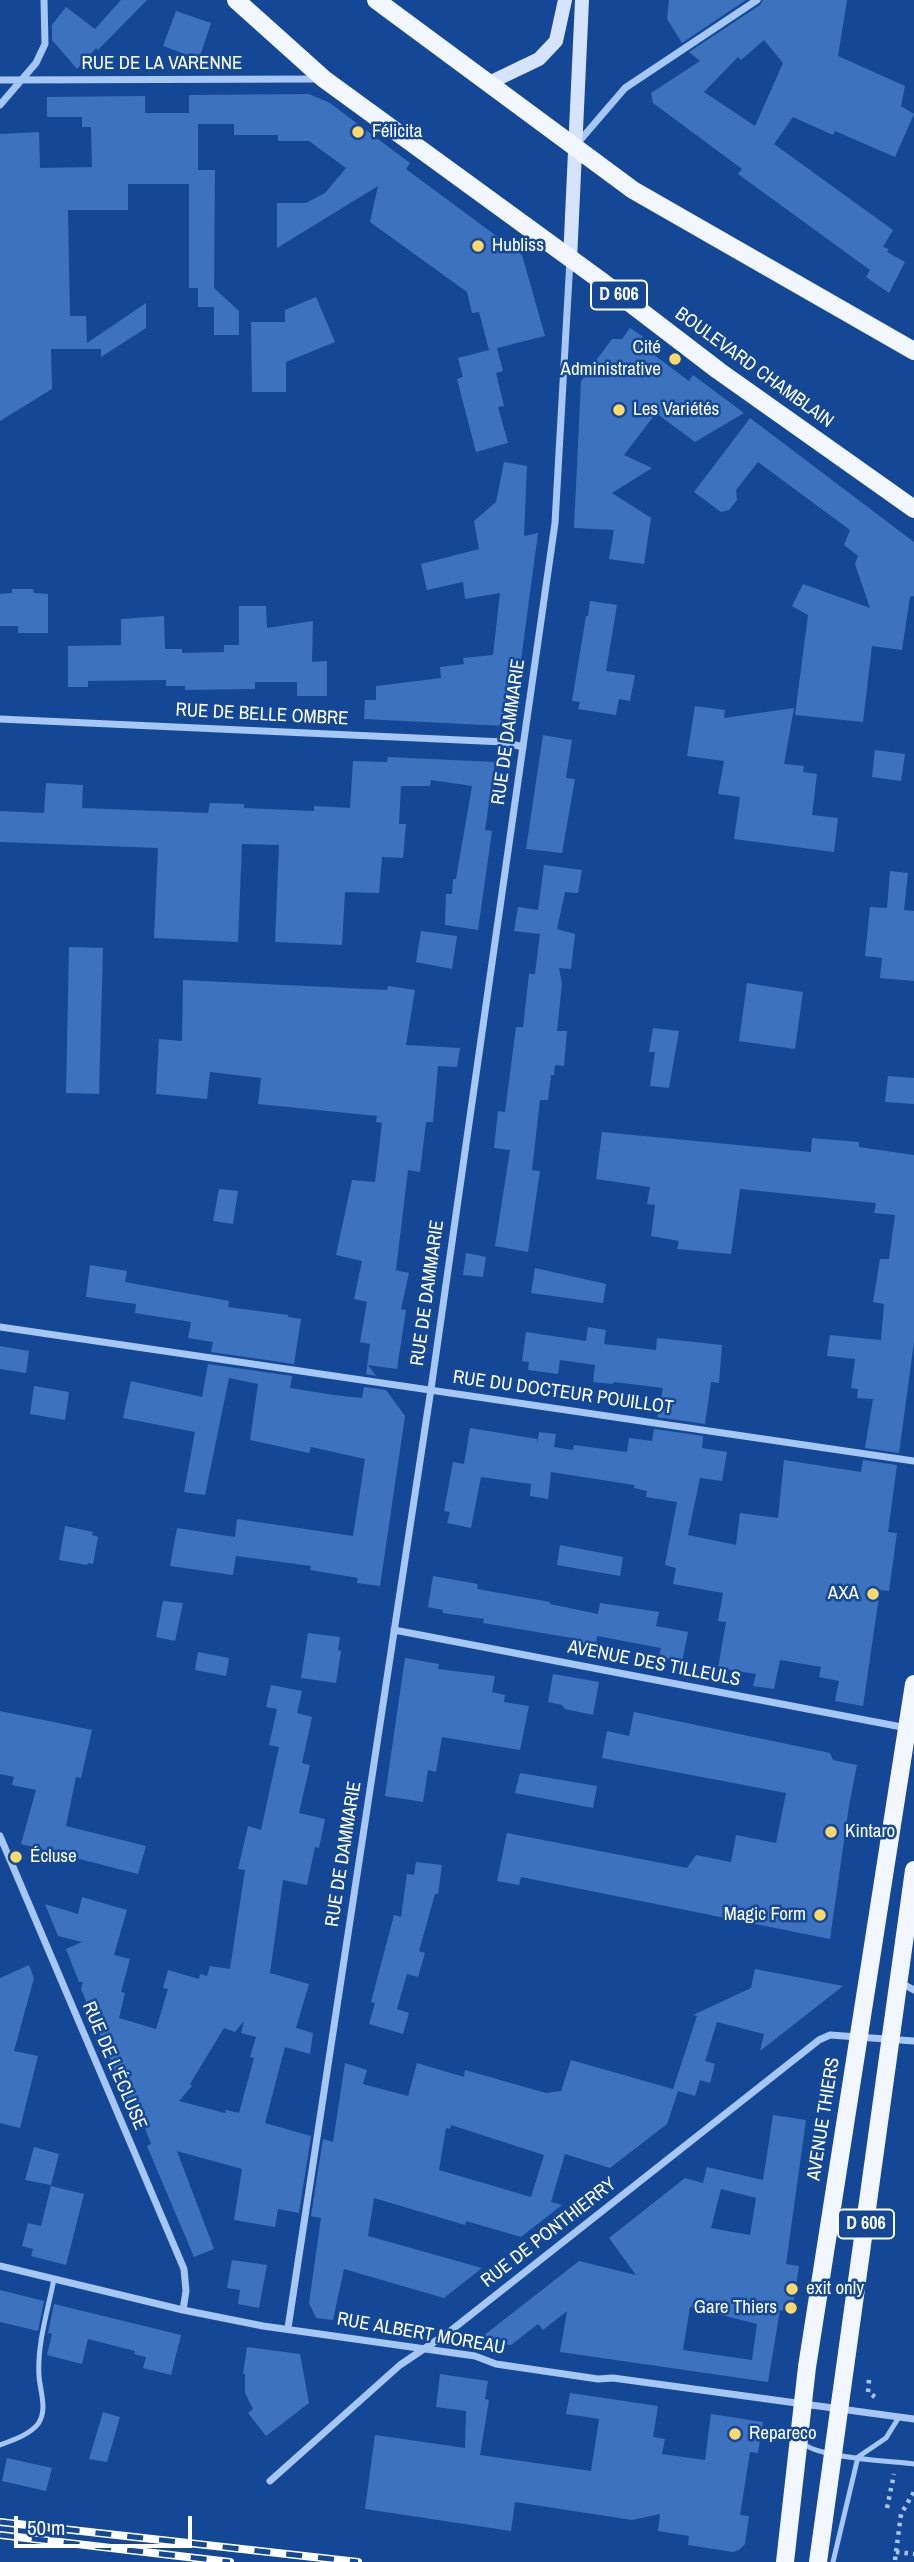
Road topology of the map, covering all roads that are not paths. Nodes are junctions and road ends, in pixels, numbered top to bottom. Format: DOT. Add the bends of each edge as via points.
graph roads {
  1 [pos="44,0"];
  2 [pos="236,0"];
  3 [pos="376,0"];
  4 [pos="565,0"];
  5 [pos="582,0"];
  6 [pos="757,0"];
  7 [pos="324,79"];
  8 [pos="0,80"];
  9 [pos="20,80"];
  10 [pos="489,83"];
  11 [pos="0,105"];
  12 [pos="575,147"];
  13 [pos="570,260"];
  14 [pos="914,351"];
  15 [pos="914,509"];
  16 [pos="0,719"];
  17 [pos="523,747"];
  18 [pos="0,1327"];
  19 [pos="430,1389"];
  20 [pos="914,1461"];
  21 [pos="394,1630"];
  22 [pos="914,1684"];
  23 [pos="908,1728"];
  24 [pos="0,1836"];
  25 [pos="914,1870"];
  26 [pos="910,1927"];
  27 [pos="906,1986"];
  28 [pos="859,2035"];
  29 [pos="891,2038"];
  30 [pos="914,2041"];
  31 [pos="0,2266"];
  32 [pos="54,2279"];
  33 [pos="183,2310"];
  34 [pos="288,2328"];
  35 [pos="425,2348"];
  36 [pos="802,2404"];
  37 [pos="840,2409"];
  38 [pos="899,2417"];
  39 [pos="914,2419"];
  40 [pos="799,2429"];
  41 [pos="0,2445"];
  42 [pos="834,2455"];
  43 [pos="858,2457"];
  44 [pos="914,2464"];
  45 [pos="270,2481"];
  46 [pos="785,2562"];
  47 [pos="818,2562"];
  48 [pos="833,2562"];
  1 -- 9 [label="street" via="45,44"];
  2 -- 7 [label="main road, BOULEVARD CHAMBLAIN / D 606"];
  3 -- 10 [label="main road"];
  4 -- 10 [label="street" via="556,41 540,59"];
  5 -- 12 [label="street"];
  6 -- 12 [label="street" via="625,88"];
  7 -- 9 [label="street, RUE DE LA VARENNE"];
  7 -- 13 [label="main road, BOULEVARD CHAMBLAIN / D 606"];
  8 -- 9 [label="street, RUE DE LA VARENNE"];
  9 -- 11 [label="street"];
  10 -- 12 [label="main road"];
  12 -- 13 [label="street"];
  12 -- 14 [label="main road" via="633,190"];
  13 -- 15 [label="main road, BOULEVARD CHAMBLAIN / D 606"];
  13 -- 17 [label="street, RUE DE DAMMARIE" via="555,523"];
  16 -- 17 [label="street, RUE DE BELLE OMBRE" via="504,742"];
  17 -- 19 [label="street, RUE DE DAMMARIE"];
  18 -- 19 [label="street, RUE DU DOCTEUR POUILLOT"];
  19 -- 20 [label="street, RUE DU DOCTEUR POUILLOT"];
  19 -- 21 [label="street, RUE DE DAMMARIE"];
  21 -- 23 [label="street, AVENUE DES TILLEULS"];
  21 -- 34 [label="street, RUE DE DAMMARIE"];
  22 -- 23 [label="main road, AVENUE THIERS / D 606"];
  23 -- 28 [label="main road, AVENUE THIERS / D 606"];
  24 -- 33 [label="street, RUE DE L'ÉCLUSE" via="184,2269"];
  25 -- 26 [label="main road, D 606"];
  26 -- 27 [label="main road, D 606"];
  27 -- 29 [label="main road, D 606"];
  28 -- 29 [label="street, RUE DE PONTHIERRY"];
  28 -- 35 [label="street, RUE DE PONTHIERRY" via="830,2035 819,2040"];
  28 -- 36 [label="main road, AVENUE THIERS / D 606"];
  29 -- 30 [label="street, RUE DE PONTHIERRY"];
  29 -- 37 [label="main road, D 606"];
  31 -- 32 [label="street, RUE ALBERT MOREAU"];
  32 -- 33 [label="street, RUE ALBERT MOREAU"];
  32 -- 41 [label="lane" via="40,2353 44,2401 38,2423"];
  33 -- 34 [label="street, RUE ALBERT MOREAU"];
  34 -- 35 [label="street, RUE ALBERT MOREAU"];
  35 -- 36 [label="street, RUE ALBERT MOREAU" via="496,2364"];
  35 -- 45 [label="street, RUE DE PONTHIERRY"];
  36 -- 37 [label="street, RUE ALBERT MOREAU"];
  36 -- 40 [label="main road, AVENUE THIERS / D 606"];
  37 -- 38 [label="street, RUE ALBERT MOREAU"];
  37 -- 42 [label="main road, D 606"];
  38 -- 39 [label="street, RUE ALBERT MOREAU"];
  38 -- 43 [label="lane" via="886,2438"];
  40 -- 42 [label="lane" via="808,2448"];
  40 -- 46 [label="main road, AVENUE THIERS / D 606"];
  42 -- 43 [label="lane"];
  42 -- 47 [label="main road, D 606"];
  43 -- 44 [label="lane"];
  43 -- 48 [label="lane"];
}
